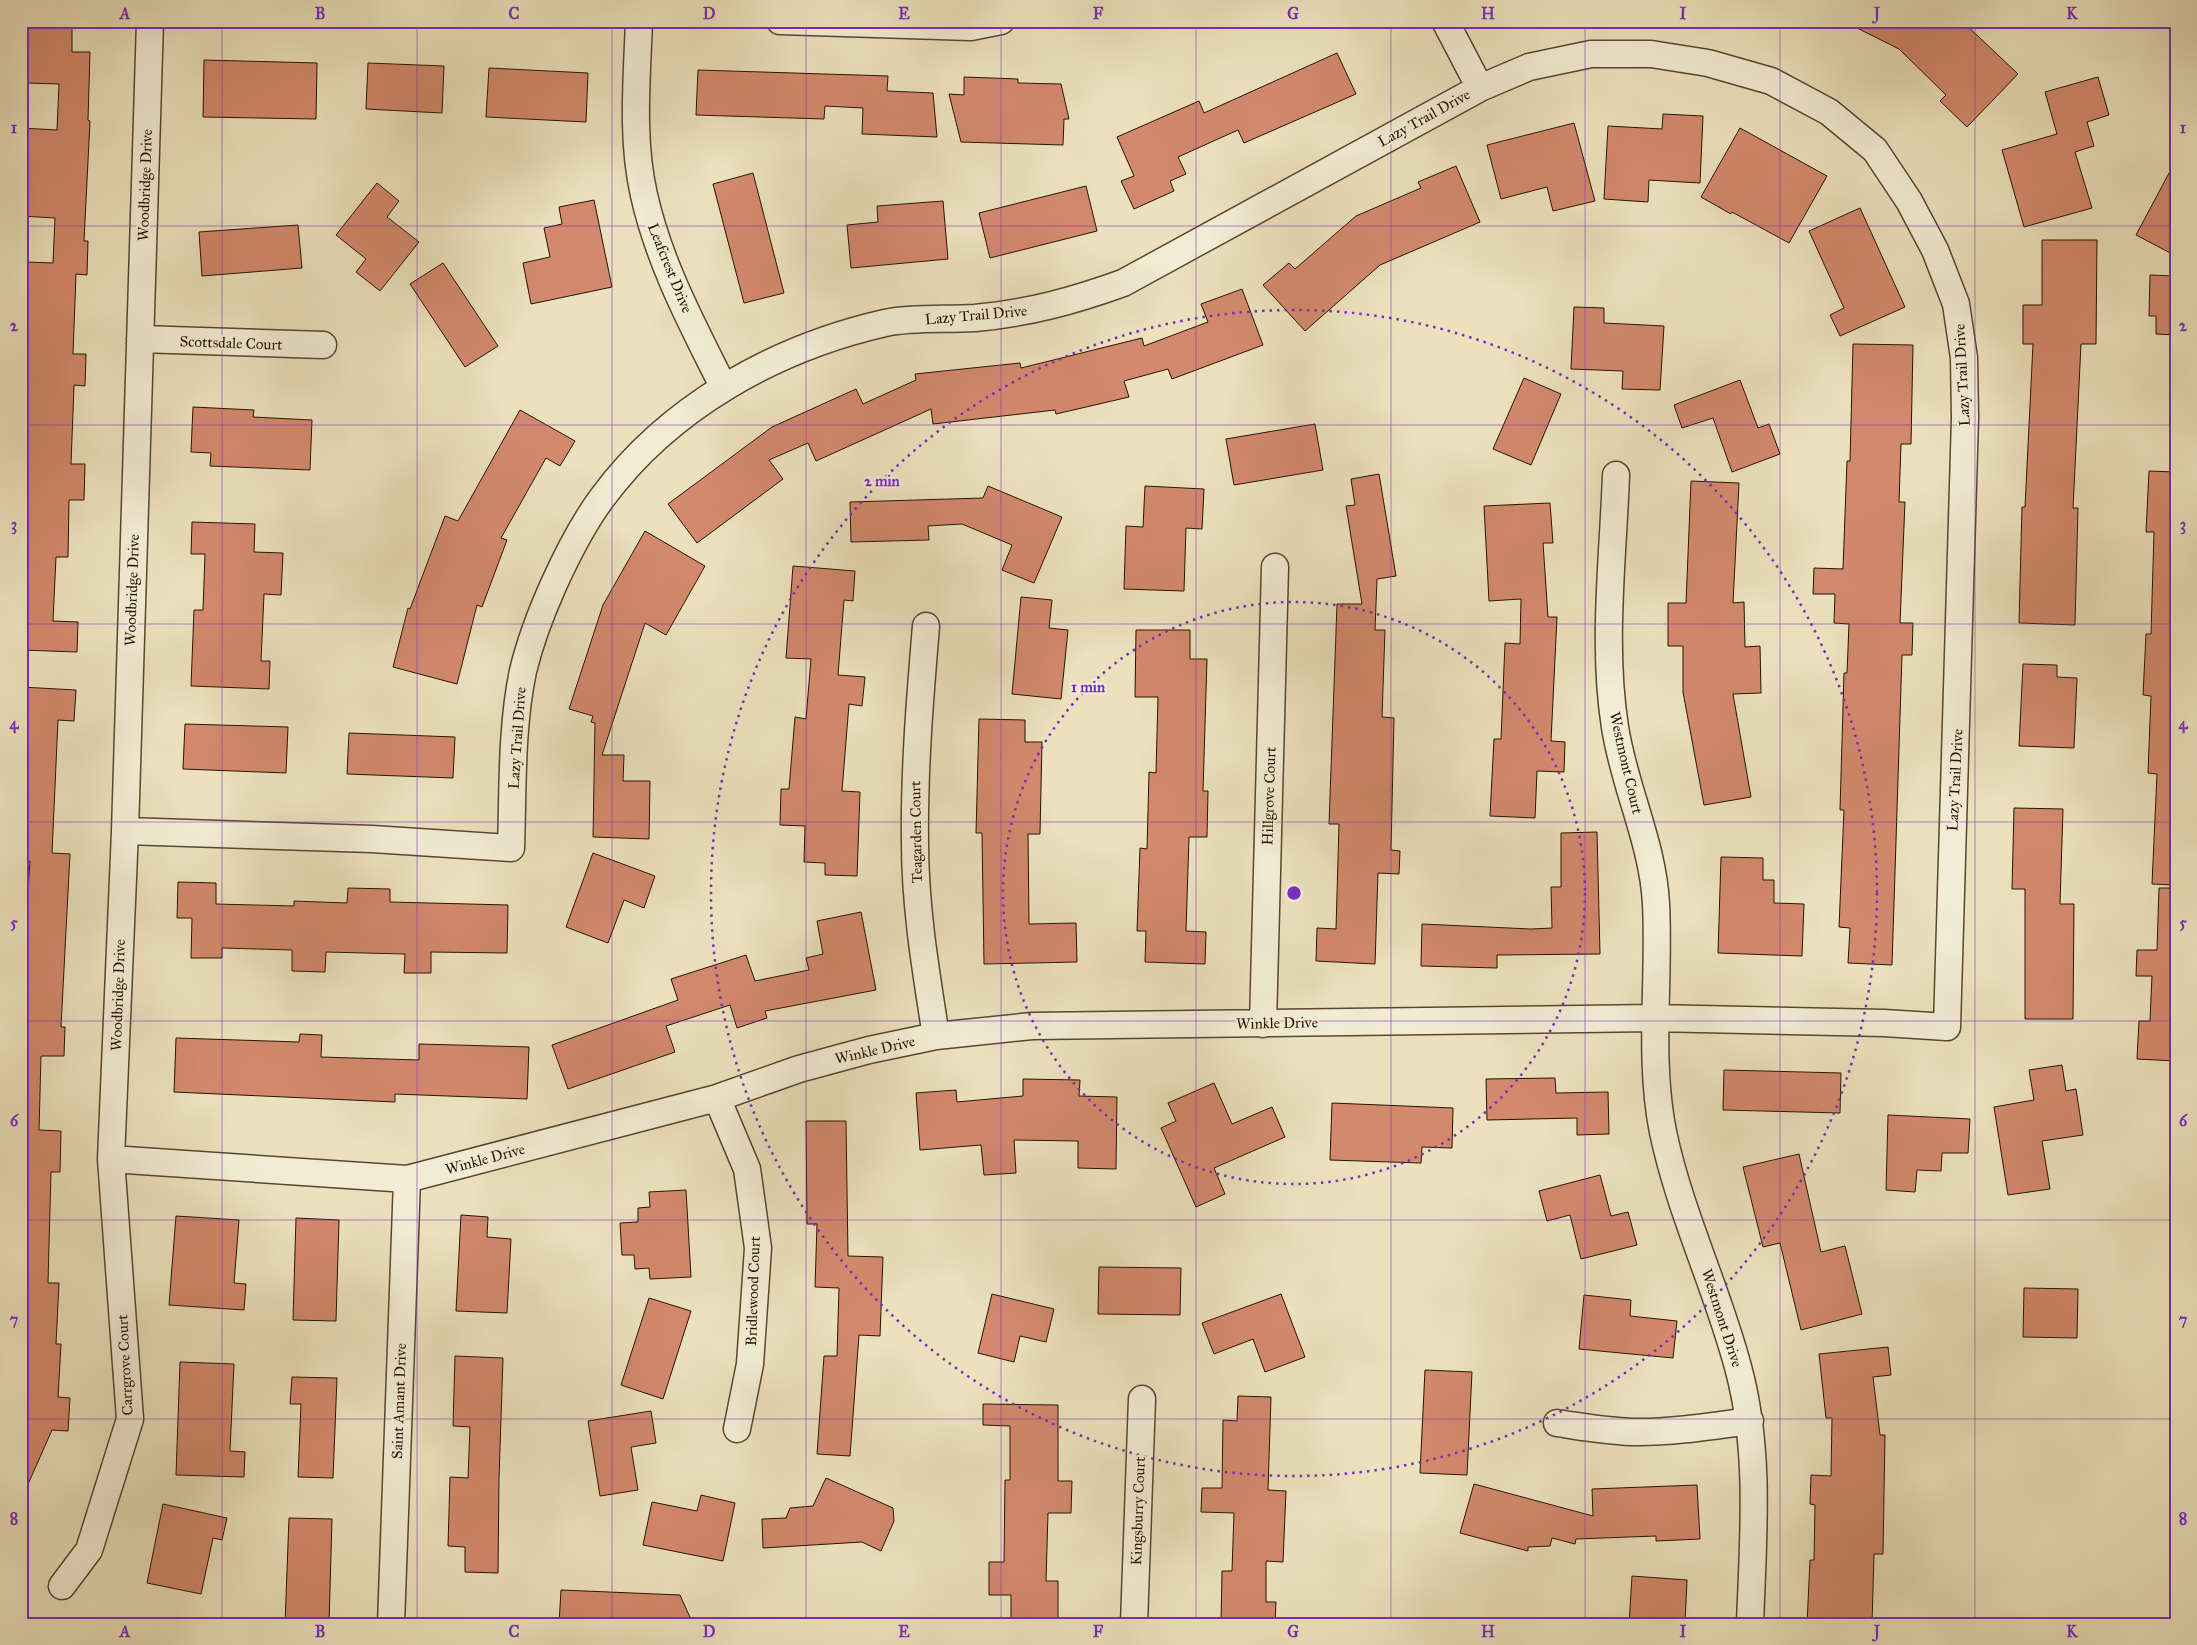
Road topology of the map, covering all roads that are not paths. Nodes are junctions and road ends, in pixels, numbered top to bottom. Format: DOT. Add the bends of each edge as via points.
graph roads {
  1 [pos="150,21"];
  2 [pos="639,21"];
  3 [pos="780,21"];
  4 [pos="1001,21"];
  5 [pos="1445,21"];
  6 [pos="1480,88"];
  7 [pos="140,339"];
  8 [pos="323,345"];
  9 [pos="724,388"];
  10 [pos="1616,475"];
  11 [pos="1275,568"];
  12 [pos="926,626"];
  13 [pos="125,831"];
  14 [pos="1654,1018"];
  15 [pos="1263,1024"];
  16 [pos="936,1036"];
  17 [pos="716,1098"];
  18 [pos="111,1159"];
  19 [pos="408,1179"];
  20 [pos="1142,1399"];
  21 [pos="1750,1421"];
  22 [pos="1557,1423"];
  23 [pos="737,1429"];
  24 [pos="62,1586"];
  25 [pos="391,1624"];
  26 [pos="1134,1624"];
  27 [pos="1750,1624"];
  1 -- 7 [label="street, Woodbridge Drive"];
  2 -- 9 [label="street, Leafcrest Drive" via="637,141 644,194 655,239 668,272"];
  3 -- 4 [label="street" via="971,27"];
  5 -- 6 [label="street"];
  6 -- 9 [label="street, Lazy Trail Drive" via="1124,283 1074,301 1016,314 888,322 785,356"];
  6 -- 14 [label="street, Lazy Trail Drive" via="1528,67 1592,54 1651,54 1708,62 1771,81 1828,112 1875,150 1914,209 1935,250 1956,304 1964,358 1965,418 1947,1027"];
  7 -- 8 [label="street, Scottsdale Court"];
  7 -- 13 [label="street, Woodbridge Drive"];
  9 -- 13 [label="street, Lazy Trail Drive" via="682,416 642,452 602,498 568,553 541,612 523,671 516,716 511,848 372,839"];
  10 -- 14 [label="street, Westmont Court" via="1609,680 1615,729 1650,859 1656,903"];
  11 -- 15 [label="street, Hillgrove Court"];
  12 -- 16 [label="street, Teagarden Court" via="915,766 914,844 918,916"];
  13 -- 18 [label="street, Woodbridge Drive"];
  14 -- 15 [label="street, Winkle Drive"];
  14 -- 21 [label="street, Westmont Drive" via="1656,1093 1664,1136 1739,1369"];
  15 -- 16 [label="street, Winkle Drive" via="1032,1026"];
  16 -- 17 [label="street, Winkle Drive" via="808,1067"];
  17 -- 19 [label="street, Winkle Drive"];
  17 -- 23 [label="street, Bridlewood Court" via="747,1169 758,1248 750,1364"];
  18 -- 19 [label="street, Winkle Drive"];
  18 -- 24 [label="street, Carrgrove Court" via="130,1419 89,1550"];
  19 -- 25 [label="street, Saint Amant Drive"];
  20 -- 26 [label="street, Kingsburry Court"];
  21 -- 22 [label="street" via="1688,1430 1636,1432"];
  21 -- 27 [label="street, Westmont Drive" via="1754,1467"];
}
